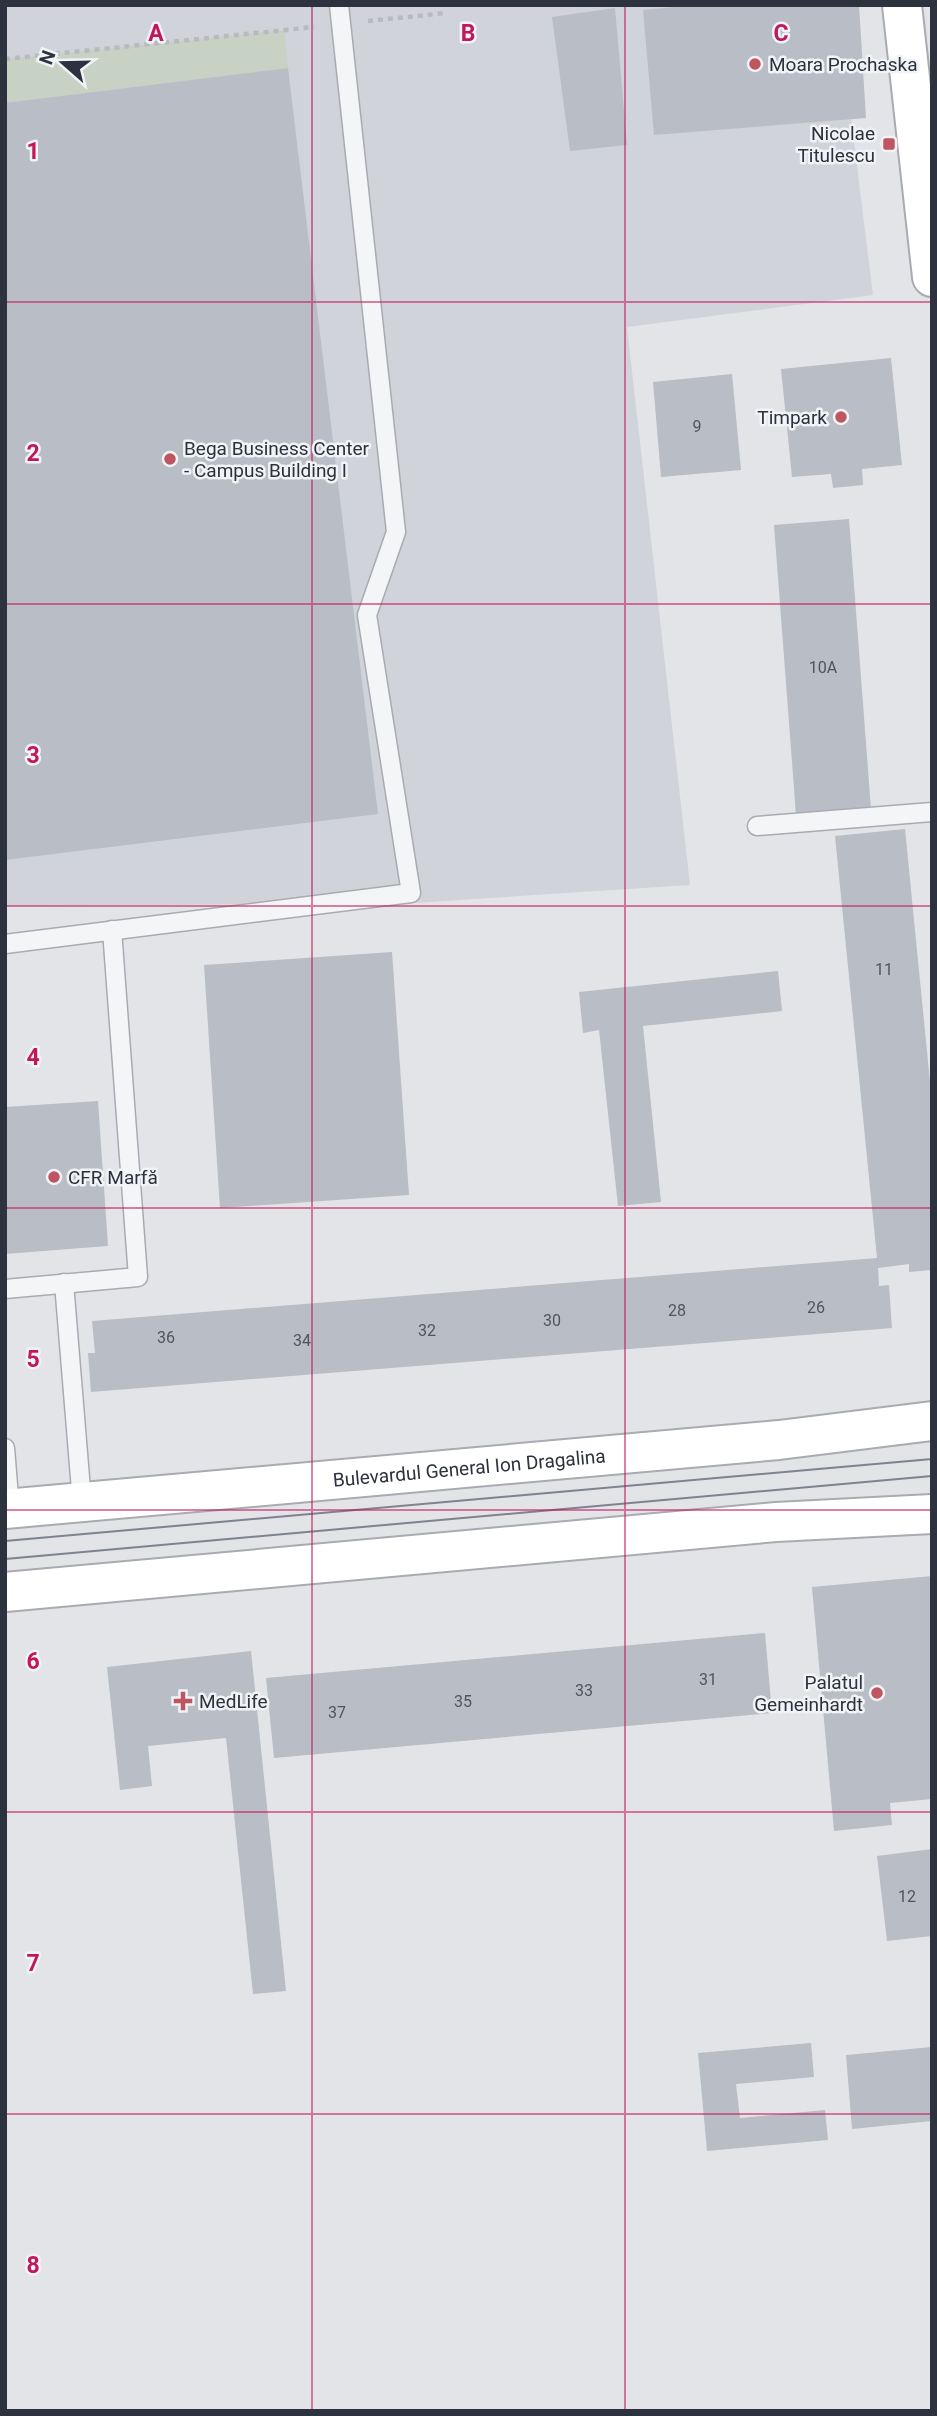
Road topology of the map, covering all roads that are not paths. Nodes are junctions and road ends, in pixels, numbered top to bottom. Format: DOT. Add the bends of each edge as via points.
graph roads {
  1 [pos="339,5"];
  2 [pos="901,5"];
  3 [pos="932,277"];
  4 [pos="932,812"];
  5 [pos="757,826"];
  6 [pos="113,930"];
  7 [pos="5,944"];
  8 [pos="64,1283"];
  9 [pos="5,1289"];
  10 [pos="932,1421"];
  11 [pos="5,1448"];
  12 [pos="82,1502"];
  13 [pos="8,1509"];
  14 [pos="932,1514"];
  15 [pos="5,1592"];
  1 -- 6 [label="lane" via="396,532 367,615 411,893"];
  2 -- 3 [label="main road"];
  4 -- 5 [label="lane"];
  6 -- 7 [label="lane"];
  6 -- 8 [label="lane" via="138,1277"];
  8 -- 9 [label="lane"];
  8 -- 12 [label="lane"];
  10 -- 12 [label="main road, Bulevardul General Ion Dragalina" via="779,1440"];
  11 -- 13 [label="lane"];
  12 -- 13 [label="main road, Bulevardul General Ion Dragalina"];
  14 -- 15 [label="main road" via="776,1522"];
}
